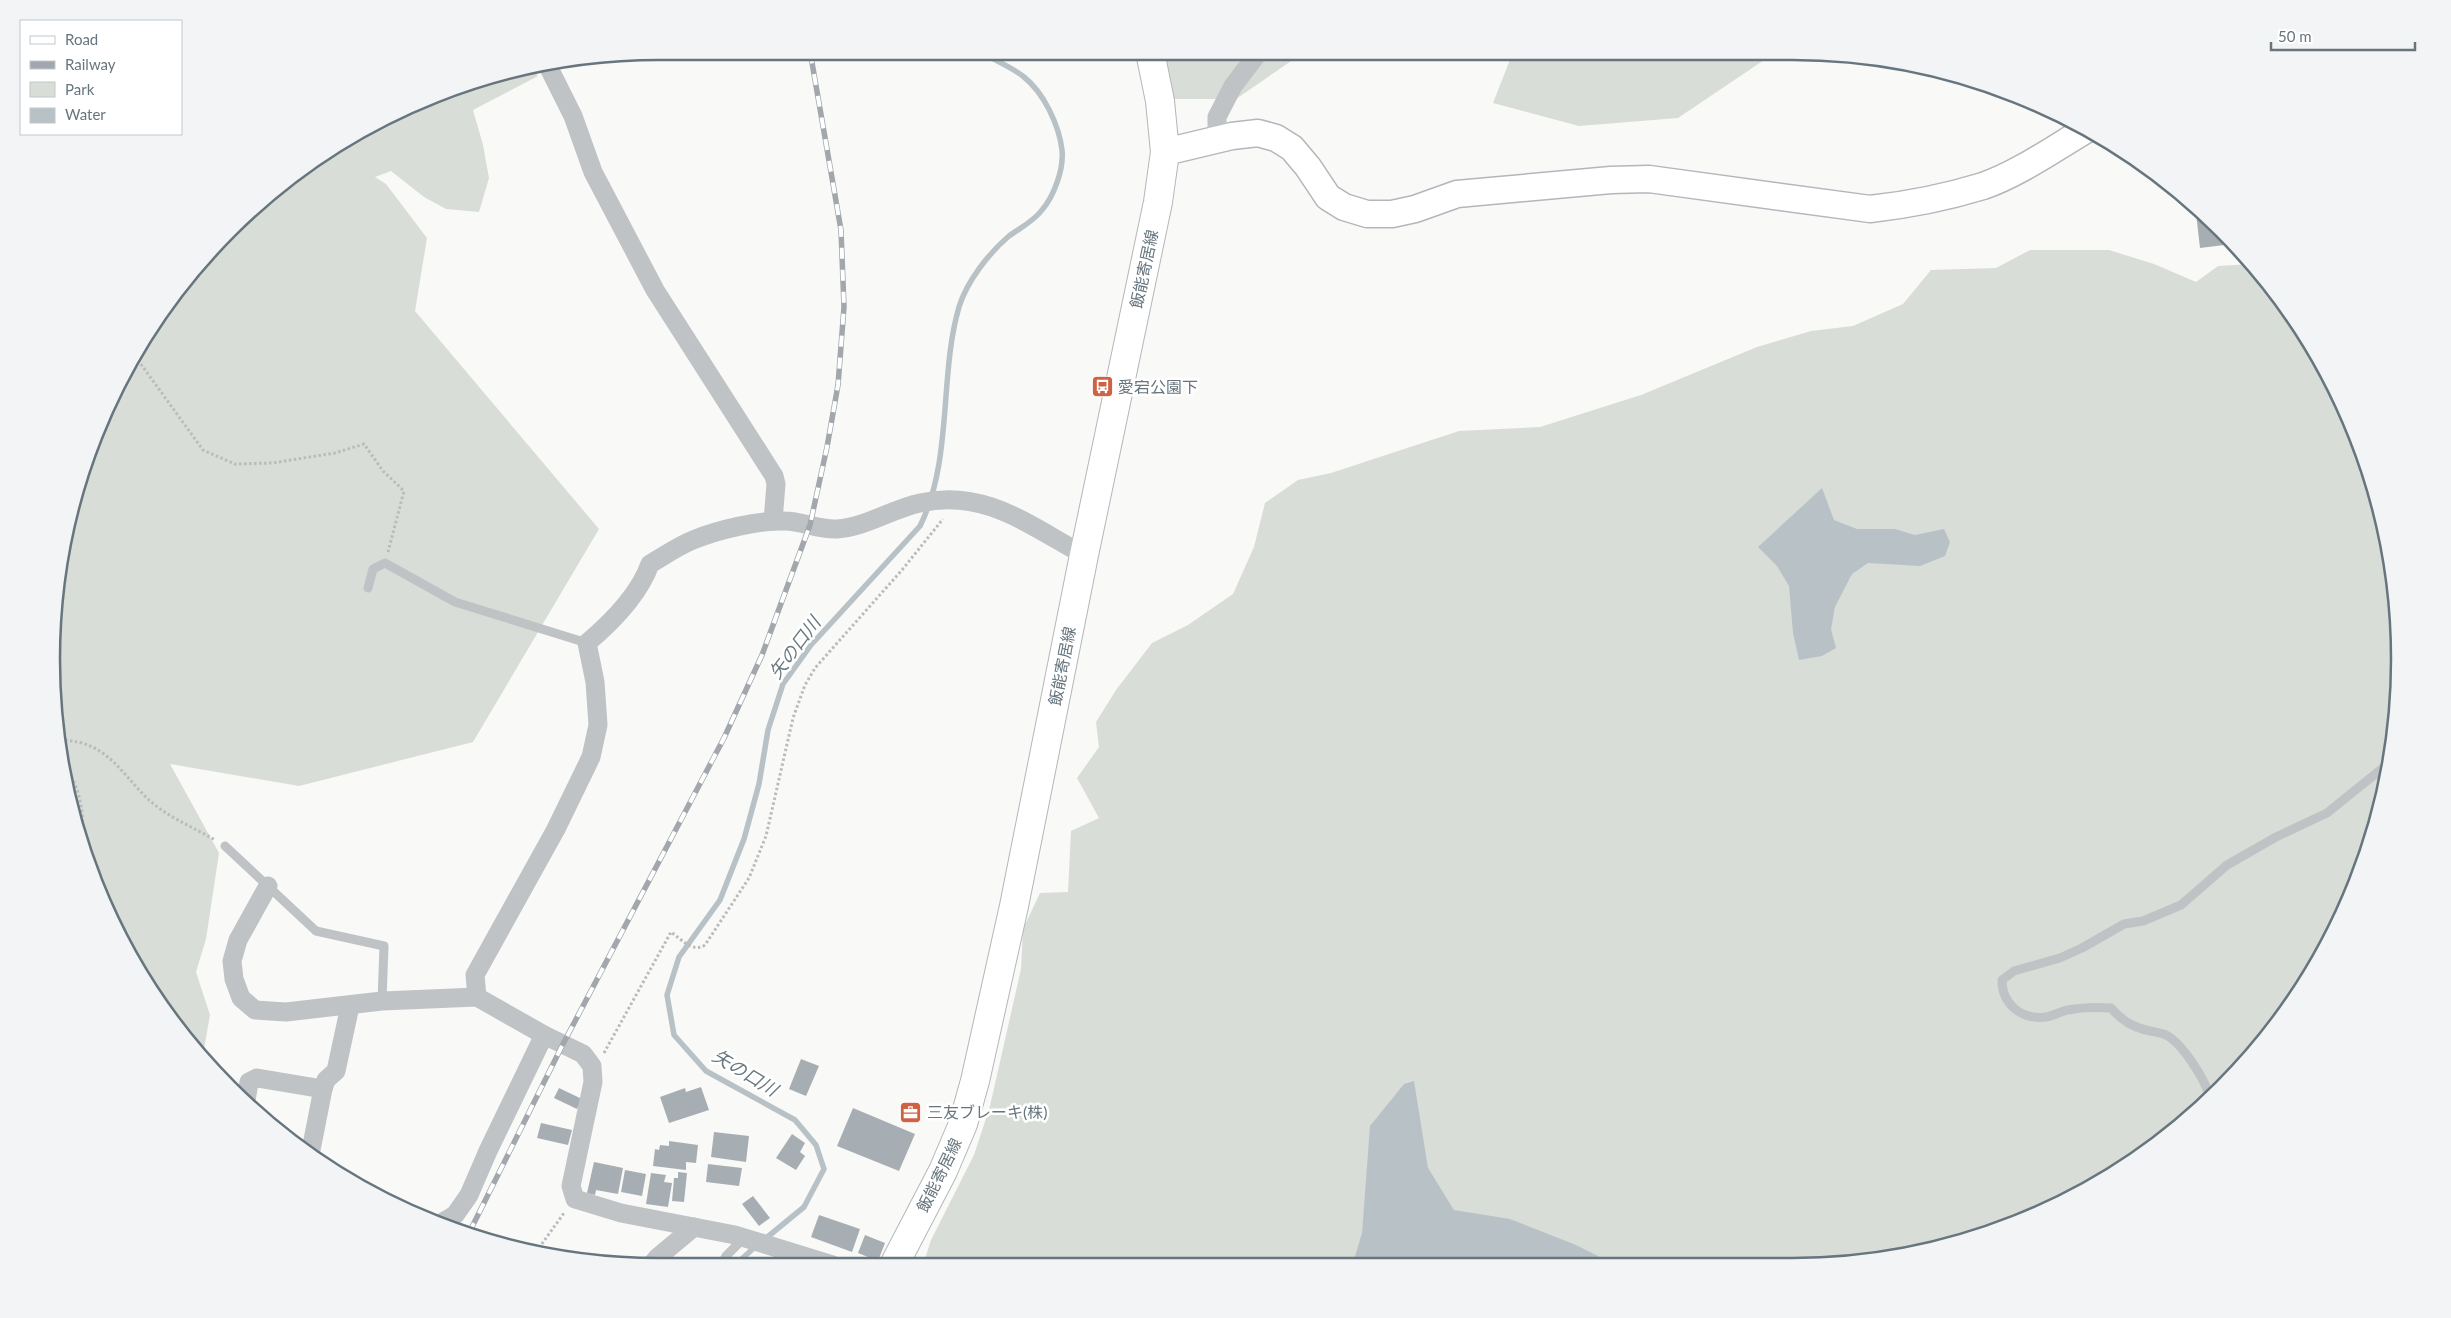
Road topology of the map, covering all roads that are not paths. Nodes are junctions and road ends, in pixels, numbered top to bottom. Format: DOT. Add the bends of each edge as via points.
graph roads {
  1 [pos="1152,60"];
  2 [pos="1253,60"];
  3 [pos="550,71"];
  4 [pos="2079,134"];
  5 [pos="1217,138"];
  6 [pos="1165,152"];
  7 [pos="773,521"];
  8 [pos="1084,555"];
  9 [pos="368,588"];
  10 [pos="587,643"];
  11 [pos="2380,770"];
  12 [pos="225,846"];
  13 [pos="268,886"];
  14 [pos="476,997"];
  15 [pos="382,1001"];
  16 [pos="350,1006"];
  17 [pos="544,1036"];
  18 [pos="323,1089"];
  19 [pos="2207,1091"];
  20 [pos="247,1094"];
  21 [pos="312,1147"];
  22 [pos="448,1219"];
  23 [pos="694,1227"];
  24 [pos="746,1239"];
  25 [pos="657,1258"];
  26 [pos="725,1258"];
  27 [pos="810,1258"];
  28 [pos="898,1258"];
  1 -- 6 [label="main road, 飯能寄居線"];
  2 -- 5 [label="street" via="1233,86 1217,117"];
  3 -- 7 [label="street" via="573,116 593,172 655,290 774,476"];
  4 -- 5 [label="street" via="1983,186 1870,209 1649,179 1457,194 1392,214 1367,214 1344,207 1328,197 1292,148 1276,138 1258,133"];
  5 -- 6 [label="street"];
  6 -- 8 [label="main road, 飯能寄居線" via="1148,257"];
  7 -- 8 [label="street" via="838,529 920,503 950,499 995,506"];
  7 -- 10 [label="street" via="692,540 650,564 644,580 618,614"];
  8 -- 28 [label="main road, 飯能寄居線" via="1014,906 970,1098 943,1171"];
  9 -- 10 [label="lane" via="373,569 385,563 455,602"];
  10 -- 14 [label="street" via="598,725 591,757 556,829 474,975"];
  11 -- 19 [label="lane" via="2327,813 2227,865 2180,905 2143,921 2124,924 2082,948 2014,971 2002,980 2002,992 2018,1012 2046,1017 2066,1010 2111,1008 2132,1027 2166,1035 2200,1073"];
  12 -- 13 [label="lane"];
  13 -- 15 [label="lane" via="316,931 384,946"];
  13 -- 16 [label="street" via="238,940 232,961 241,998 256,1010 286,1012"];
  14 -- 15 [label="street"];
  14 -- 17 [label="street"];
  15 -- 16 [label="street"];
  16 -- 18 [label="street" via="336,1071 326,1080"];
  17 -- 22 [label="street" via="469,1195 455,1215"];
  17 -- 23 [label="street" via="583,1054 592,1066 593,1082 571,1186 575,1199 621,1213"];
  18 -- 20 [label="street" via="257,1078 250,1082"];
  18 -- 21 [label="street"];
  23 -- 24 [label="street"];
  23 -- 25 [label="street"];
  24 -- 26 [label="lane"];
  24 -- 27 [label="street"];
}
